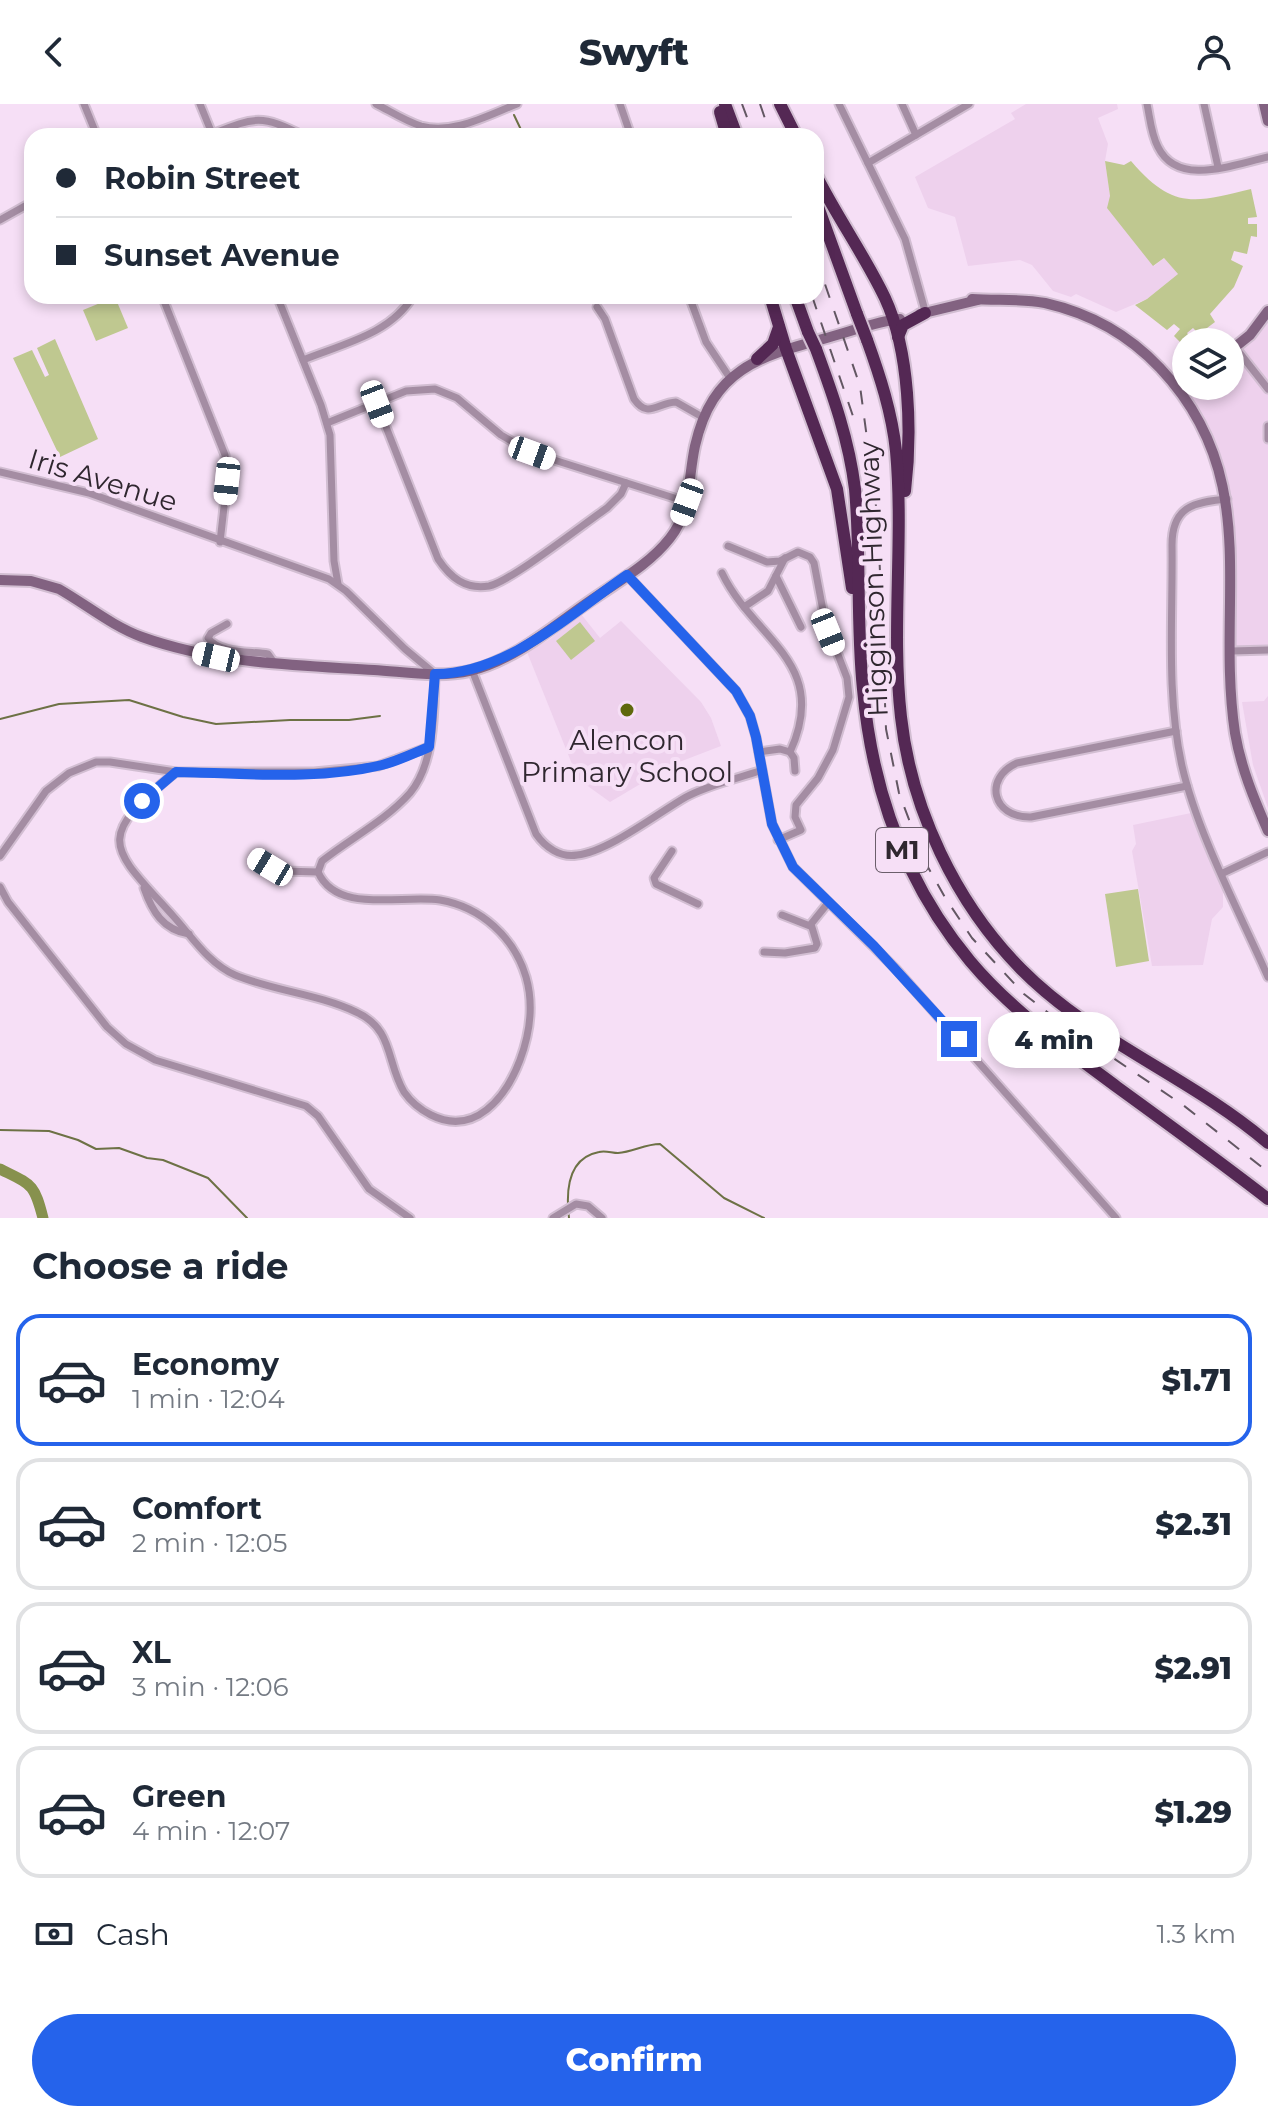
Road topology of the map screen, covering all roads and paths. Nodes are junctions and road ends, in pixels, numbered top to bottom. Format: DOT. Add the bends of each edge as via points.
graph roads {
  1 [pos="84,104"];
  2 [pos="200,104"];
  3 [pos="376,104"];
  4 [pos="517,104"];
  5 [pos="620,104"];
  6 [pos="718,104"];
  7 [pos="725,104"];
  8 [pos="779,104"];
  9 [pos="839,104"];
  10 [pos="902,104"];
  11 [pos="969,104"];
  12 [pos="1147,104"];
  13 [pos="1204,104"];
  14 [pos="1264,104"];
  15 [pos="1268,121"];
  16 [pos="460,125"];
  17 [pos="94,128"];
  18 [pos="210,128"];
  19 [pos="229,128"];
  20 [pos="287,128"];
  21 [pos="461,128"];
  22 [pos="628,128"];
  23 [pos="725,128"];
  24 [pos="734,128"];
  25 [pos="790,128"];
  26 [pos="916,135"];
  27 [pos="1268,157"];
  28 [pos="868,163"];
  29 [pos="1218,167"];
  30 [pos="824,189"];
  31 [pos="24,206"];
  32 [pos="0,220"];
  33 [pos="824,223"];
  34 [pos="978,300"];
  35 [pos="165,304"];
  36 [pos="280,304"];
  37 [pos="408,304"];
  38 [pos="692,304"];
  39 [pos="772,304"];
  40 [pos="798,304"];
  41 [pos="597,307"];
  42 [pos="924,310"];
  43 [pos="1268,311"];
  44 [pos="893,320"];
  45 [pos="779,327"];
  46 [pos="898,337"];
  47 [pos="1244,338"];
  48 [pos="786,349"];
  49 [pos="757,359"];
  50 [pos="303,360"];
  51 [pos="1244,362"];
  52 [pos="1172,377"];
  53 [pos="730,378"];
  54 [pos="1268,389"];
  55 [pos="1189,400"];
  56 [pos="377,404"];
  57 [pos="704,418"];
  58 [pos="327,423"];
  59 [pos="1268,426"];
  60 [pos="1268,439"];
  61 [pos="0,472"];
  62 [pos="626,483"];
  63 [pos="1227,499"];
  64 [pos="687,502"];
  65 [pos="220,542"];
  66 [pos="728,546"];
  67 [pos="898,546"];
  68 [pos="785,558"];
  69 [pos="722,573"];
  70 [pos="627,575"];
  71 [pos="776,576"];
  72 [pos="0,580"];
  73 [pos="338,584"];
  74 [pos="744,607"];
  75 [pos="227,624"];
  76 [pos="801,627"];
  77 [pos="1268,650"];
  78 [pos="1232,651"];
  79 [pos="275,664"];
  80 [pos="472,670"];
  81 [pos="435,674"];
  82 [pos="862,684"];
  83 [pos="1176,731"];
  84 [pos="429,747"];
  85 [pos="759,752"];
  86 [pos="790,752"];
  87 [pos="762,770"];
  88 [pos="795,771"];
  89 [pos="176,772"];
  90 [pos="1187,786"];
  91 [pos="1268,831"];
  92 [pos="778,840"];
  93 [pos="672,851"];
  94 [pos="1268,852"];
  95 [pos="0,856"];
  96 [pos="256,858"];
  97 [pos="318,872"];
  98 [pos="1223,873"];
  99 [pos="0,887"];
  100 [pos="828,903"];
  101 [pos="698,904"];
  102 [pos="782,915"];
  103 [pos="810,926"];
  104 [pos="764,952"];
  105 [pos="1268,977"];
  106 [pos="1268,1143"];
  107 [pos="1268,1199"];
  108 [pos="556,1215"];
  109 [pos="410,1218"];
  110 [pos="602,1218"];
  111 [pos="1116,1218"];
  1 -- 17 [label="street"];
  2 -- 18 [label="street"];
  3 -- 16 [label="street" via="420,126"];
  4 -- 16 [label="street"];
  5 -- 22 [label="street"];
  6 -- 23 [label="highway"];
  7 -- 24 [label="highway"];
  8 -- 25 [label="highway"];
  9 -- 28 [label="street"];
  10 -- 26 [label="street"];
  11 -- 26 [label="street"];
  12 -- 29 [label="street" via="1157,147 1169,161 1188,171"];
  13 -- 29 [label="street"];
  14 -- 15 [label="street"];
  16 -- 21 [label="street"];
  19 -- 20 [label="street" via="260,119"];
  26 -- 28 [label="street"];
  27 -- 29 [label="street"];
  28 -- 42 [label="street" via="905,239"];
  30 -- 44 [label="highway"];
  31 -- 32 [label="street"];
  33 -- 67 [label="highway, Higginson Highway / M1, bridge" via="883,388 896,449"];
  34 -- 42 [label="street"];
  34 -- 42 [label="street"];
  34 -- 52 [label="street" via="1044,303 1088,317 1142,349"];
  35 -- 65 [label="street" via="225,455"];
  36 -- 50 [label="street"];
  37 -- 50 [label="street" via="388,325"];
  38 -- 53 [label="street" via="706,342"];
  39 -- 45 [label="highway"];
  40 -- 82 [label="highway, Higginson Highway / M1, bridge" via="834,397 854,488"];
  41 -- 57 [label="street" via="638,405 647,410 676,402"];
  42 -- 44 [label="street"];
  42 -- 46 [label="highway" via="903,325"];
  43 -- 47 [label="street"];
  44 -- 46 [label="highway"];
  44 -- 48 [label="street"];
  45 -- 48 [label="highway"];
  45 -- 49 [label="highway" via="773,344"];
  46 -- 67 [label="highway" via="908,413"];
  48 -- 49 [label="street"];
  48 -- 82 [label="highway" via="837,489"];
  49 -- 53 [label="street"];
  50 -- 58 [label="street"];
  51 -- 54 [label="street"];
  53 -- 57 [label="street"];
  55 -- 63 [label="street" via="1213,450"];
  56 -- 58 [label="street"];
  56 -- 62 [label="street" via="420,388 448,393 517,446"];
  56 -- 62 [label="street" via="438,559 465,584 500,582 607,508"];
  57 -- 64 [label="street"];
  58 -- 73 [label="street"];
  59 -- 60 [label="street"];
  61 -- 65 [label="street, Iris Avenue" via="89,493"];
  62 -- 64 [label="street"];
  63 -- 78 [label="street"];
  63 -- 83 [label="street" via="1185,509 1172,532"];
  64 -- 70 [label="street" via="669,540"];
  65 -- 73 [label="street, Iris Avenue"];
  66 -- 68 [label="street" via="767,562"];
  67 -- 106 [label="highway, Higginson Highway / M1" via="898,668 906,747 936,841 971,905 1019,967 1056,1000"];
  68 -- 71 [label="street"];
  68 -- 92 [label="street" via="804,553 814,563 825,621 849,697 833,750 796,805 801,830"];
  69 -- 74 [label="street"];
  70 -- 80 [label="street" via="519,650"];
  70 -- 85 [label="street" via="736,691 750,716"];
  71 -- 74 [label="street" via="764,594"];
  71 -- 76 [label="street"];
  72 -- 79 [label="street" via="59,589 120,627 157,642"];
  73 -- 81 [label="street, Iris Avenue"];
  74 -- 86 [label="street" via="798,678 801,716"];
  75 -- 79 [label="street" via="211,633 210,641 226,649 268,654"];
  77 -- 78 [label="street"];
  78 -- 91 [label="street" via="1239,751"];
  79 -- 81 [label="street"];
  80 -- 81 [label="street"];
  80 -- 87 [label="street" via="536,834 555,851 575,856 598,849 688,796"];
  81 -- 84 [label="street"];
  82 -- 107 [label="highway, Higginson Highway / M1" via="874,766 897,841 922,891 970,961 1079,1059"];
  83 -- 90 [label="street"];
  83 -- 90 [label="street" via="1017,763 1003,774 996,796 1008,813 1031,817"];
  84 -- 89 [label="street" via="392,762 347,770"];
  84 -- 97 [label="street" via="410,792 322,861"];
  85 -- 86 [label="street"];
  85 -- 87 [label="street"];
  86 -- 88 [label="street"];
  87 -- 92 [label="street"];
  89 -- 95 [label="street" via="110,762 69,773 46,791"];
  89 -- 97 [label="street" via="131,811 121,831 120,851 131,871 213,961 233,974 365,1017 384,1036 411,1101 452,1122 477,1118 506,1088 531,1018 526,976 507,940 461,906 438,900 362,899 333,890"];
  90 -- 98 [label="street"];
  92 -- 100 [label="street" via="793,867"];
  93 -- 101 [label="street" via="654,878 656,884"];
  94 -- 98 [label="street"];
  96 -- 97 [label="street" via="283,871"];
  98 -- 105 [label="street"];
  99 -- 109 [label="street" via="114,1034 155,1060 312,1110 369,1189"];
  100 -- 103 [label="street"];
  100 -- 111 [label="street" via="896,969"];
  102 -- 103 [label="street"];
  103 -- 104 [label="street" via="815,948"];
  108 -- 110 [label="street" via="576,1204"];
}
